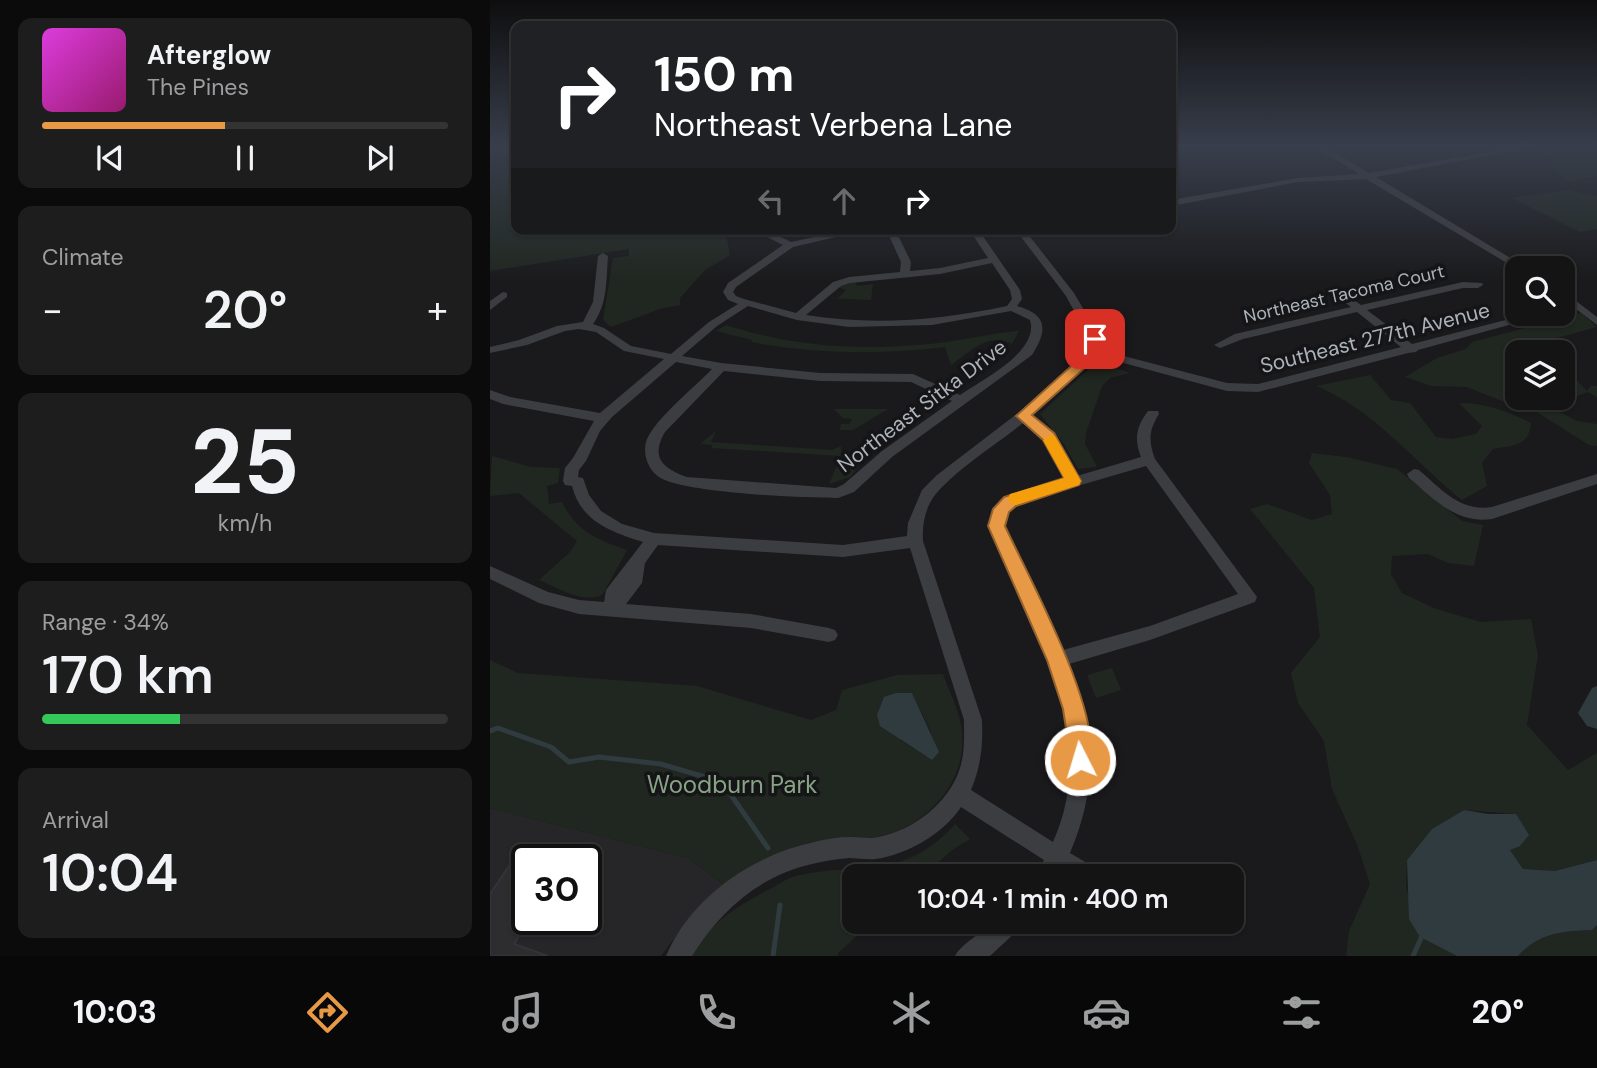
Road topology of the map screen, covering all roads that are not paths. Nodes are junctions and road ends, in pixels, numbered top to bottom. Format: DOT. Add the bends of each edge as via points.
graph roads {
  1 [pos="1225,193"];
  2 [pos="1396,193"];
  3 [pos="1176,201"];
  4 [pos="771,235"];
  5 [pos="838,235"];
  6 [pos="893,235"];
  7 [pos="977,235"];
  8 [pos="1023,235"];
  9 [pos="790,245"];
  10 [pos="603,256"];
  11 [pos="1505,258"];
  12 [pos="994,260"];
  13 [pos="905,274"];
  14 [pos="1478,285"];
  15 [pos="1335,290"];
  16 [pos="503,295"];
  17 [pos="746,303"];
  18 [pos="1577,305"];
  19 [pos="490,307"];
  20 [pos="1011,308"];
  21 [pos="1359,309"];
  22 [pos="798,317"];
  23 [pos="1597,322"];
  24 [pos="1505,325"];
  25 [pos="587,326"];
  26 [pos="1220,345"];
  27 [pos="490,349"];
  28 [pos="1412,350"];
  29 [pos="1091,351"];
  30 [pos="672,358"];
  31 [pos="721,367"];
  32 [pos="490,394"];
  33 [pos="962,401"];
  34 [pos="1153,414"];
  35 [pos="1023,416"];
  36 [pos="603,418"];
  37 [pos="1149,460"];
  38 [pos="1414,474"];
  39 [pos="1597,479"];
  40 [pos="1073,481"];
  41 [pos="654,539"];
  42 [pos="915,541"];
  43 [pos="490,572"];
  44 [pos="612,610"];
  45 [pos="829,635"];
  46 [pos="1057,660"];
  47 [pos="959,794"];
  48 [pos="1059,858"];
  49 [pos="1055,864"];
  50 [pos="1068,864"];
  51 [pos="997,934"];
  52 [pos="678,956"];
  53 [pos="967,956"];
  1 -- 3 [label="street"];
  2 -- 11 [label="street"];
  4 -- 9 [label="street"];
  5 -- 9 [label="street"];
  6 -- 13 [label="street" via="906,262"];
  7 -- 12 [label="street"];
  8 -- 29 [label="street" via="1087,321 1095,339"];
  9 -- 17 [label="street" via="729,288 732,298"];
  10 -- 25 [label="street" via="596,315"];
  12 -- 13 [label="street"];
  12 -- 20 [label="street" via="1017,296"];
  13 -- 22 [label="street" via="846,277"];
  14 -- 21 [label="street, Northeast Tacoma Court"];
  15 -- 21 [label="street"];
  16 -- 19 [label="street"];
  17 -- 22 [label="street"];
  17 -- 30 [label="street"];
  18 -- 23 [label="street"];
  20 -- 22 [label="street" via="881,324"];
  20 -- 33 [label="street, Northeast Sitka Drive" via="1037,321 1038,336 1022,358"];
  21 -- 26 [label="street, Northeast Tacoma Court" via="1233,338"];
  21 -- 28 [label="street"];
  24 -- 28 [label="street, Southeast 277th Avenue"];
  25 -- 27 [label="street"];
  25 -- 30 [label="street" via="628,349"];
  28 -- 29 [label="street, Southeast 277th Avenue" via="1242,389"];
  29 -- 35 [label="street"];
  30 -- 31 [label="street"];
  30 -- 36 [label="street"];
  31 -- 33 [label="street" via="843,379 913,378"];
  31 -- 33 [label="street, Northeast Sitka Drive" via="653,441 655,465 673,479 838,493"];
  32 -- 36 [label="street"];
  34 -- 37 [label="street" via="1142,427 1141,440"];
  35 -- 40 [label="street" via="1049,437"];
  35 -- 42 [label="street" via="927,494 915,523"];
  36 -- 41 [label="street" via="579,461 584,471 578,482 582,497 596,515 617,528"];
  37 -- 40 [label="street"];
  37 -- 46 [label="street" via="1249,597"];
  38 -- 39 [label="street" via="1453,507 1474,516"];
  40 -- 46 [label="street" via="1010,501 997,516 996,526"];
  41 -- 42 [label="street" via="843,551"];
  41 -- 44 [label="street" via="637,564 636,579"];
  42 -- 47 [label="street" via="973,720 972,763"];
  43 -- 44 [label="street" via="545,598"];
  44 -- 45 [label="street" via="751,621"];
  46 -- 48 [label="street" via="1080,741 1080,779"];
  47 -- 48 [label="street"];
  47 -- 52 [label="street" via="929,828 899,841 876,848 814,852 762,871 718,903 697,925"];
  48 -- 49 [label="street"];
  48 -- 50 [label="street"];
  51 -- 53 [label="street"];
}
